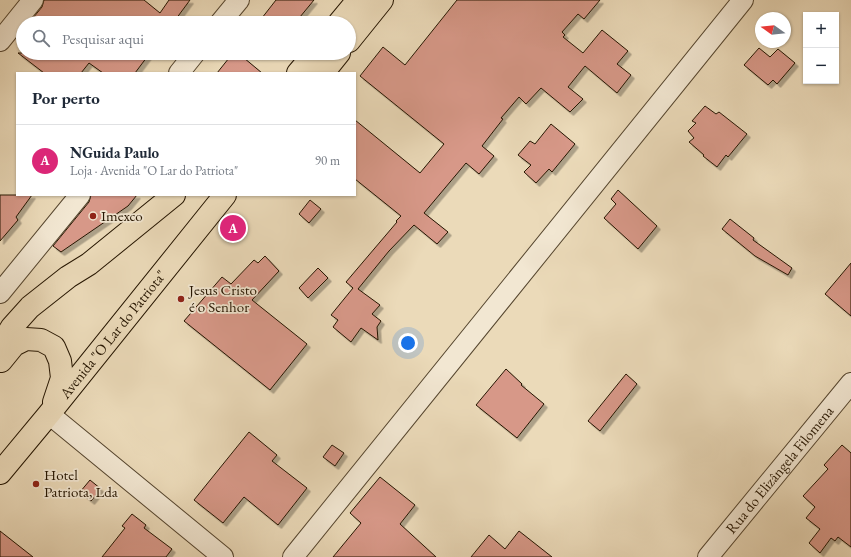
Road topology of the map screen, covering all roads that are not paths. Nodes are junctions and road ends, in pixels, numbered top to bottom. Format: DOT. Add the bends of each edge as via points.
graph roads {
  1 [pos="33,0"];
  2 [pos="238,0"];
  3 [pos="358,0"];
  4 [pos="382,0"];
  5 [pos="743,0"];
  6 [pos="20,16"];
  7 [pos="225,16"];
  8 [pos="345,16"];
  9 [pos="16,22"];
  10 [pos="356,32"];
  11 [pos="0,42"];
  12 [pos="190,60"];
  13 [pos="309,60"];
  14 [pos="333,60"];
  15 [pos="180,72"];
  16 [pos="299,72"];
  17 [pos="324,72"];
  18 [pos="79,196"];
  19 [pos="173,196"];
  20 [pos="224,196"];
  21 [pos="0,293"];
  22 [pos="0,348"];
  23 [pos="0,362"];
  24 [pos="851,383"];
  25 [pos="50,414"];
  26 [pos="0,473"];
  27 [pos="223,557"];
  28 [pos="293,557"];
  29 [pos="708,557"];
  1 -- 6 [label="street"];
  2 -- 7 [label="street"];
  3 -- 8 [label="main road"];
  4 -- 10 [label="main road"];
  5 -- 28 [label="street"];
  9 -- 11 [label="street"];
  12 -- 15 [label="street"];
  13 -- 16 [label="main road"];
  14 -- 17 [label="main road"];
  18 -- 21 [label="street"];
  19 -- 22 [label="main road" via="89,264 30,307 12,327"];
  20 -- 25 [label="main road, Avenida \"O Lar do Patriota\""];
  23 -- 25 [label="main road" via="14,345 26,339 41,340 54,347 60,361 62,378"];
  24 -- 29 [label="street, Rua do Elizângela Filomena"];
  25 -- 26 [label="main road, Avenida \"O Lar do Patriota\""];
  25 -- 27 [label="street"];
}
